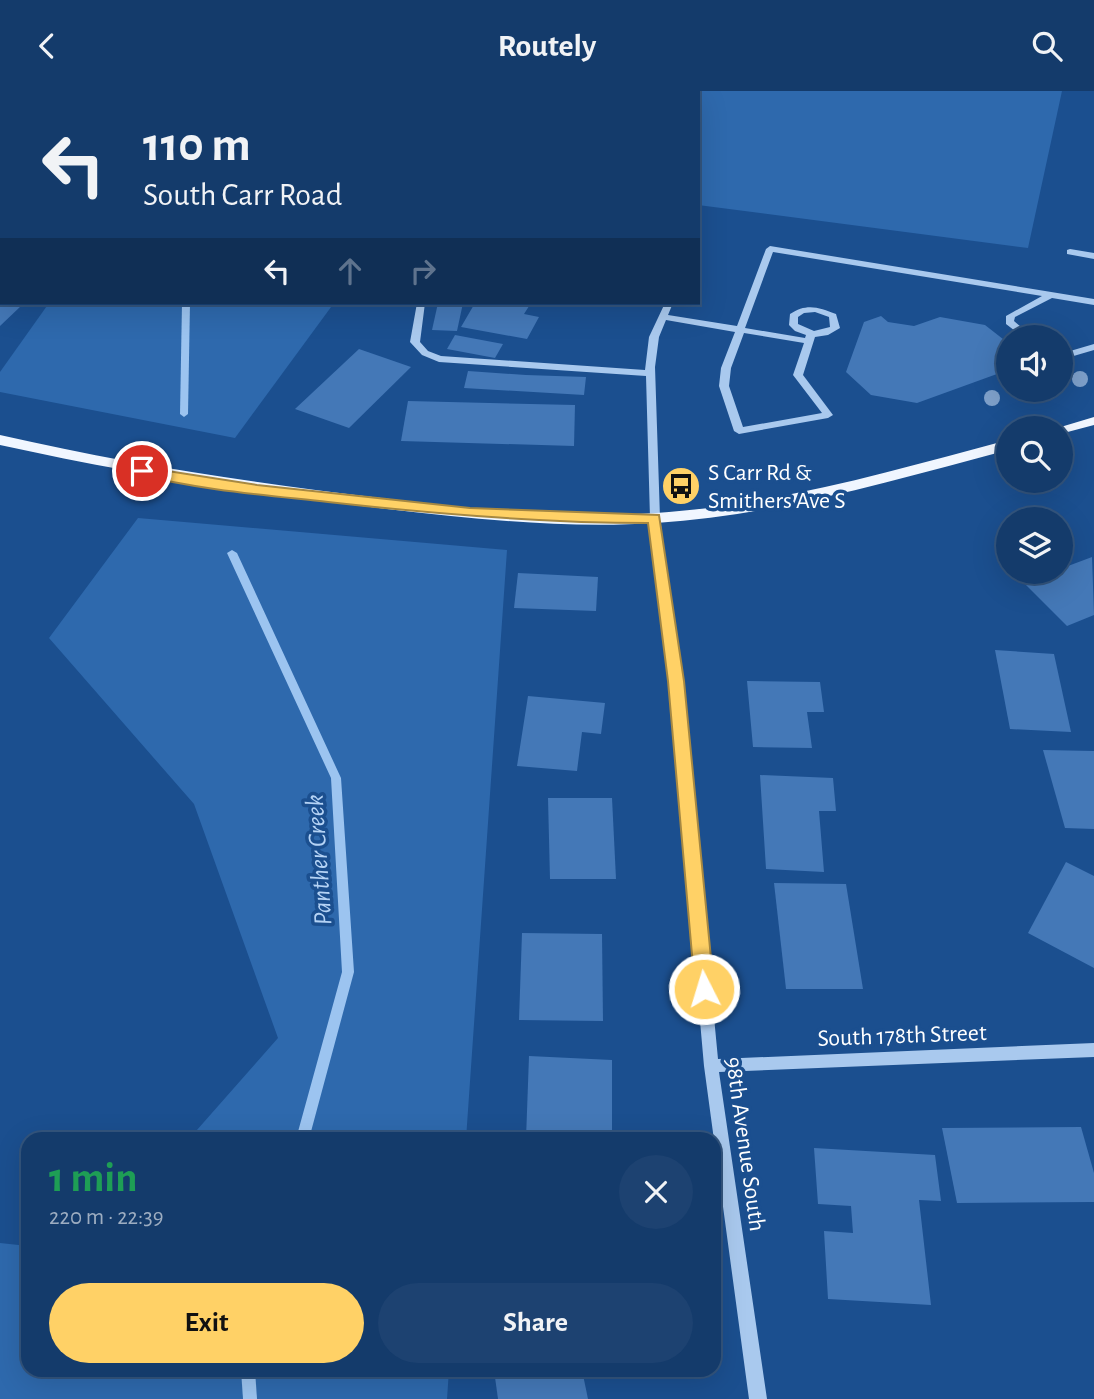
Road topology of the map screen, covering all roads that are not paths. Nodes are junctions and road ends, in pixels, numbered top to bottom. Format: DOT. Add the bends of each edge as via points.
graph roads {
  1 [pos="1070,252"];
  2 [pos="1094,256"];
  3 [pos="1051,295"];
  4 [pos="1094,302"];
  5 [pos="421,305"];
  6 [pos="668,305"];
  7 [pos="663,317"];
  8 [pos="1013,325"];
  9 [pos="740,330"];
  10 [pos="1094,347"];
  11 [pos="1073,353"];
  12 [pos="650,373"];
  13 [pos="1094,421"];
  14 [pos="1073,427"];
  15 [pos="0,440"];
  16 [pos="996,448"];
  17 [pos="654,518"];
  18 [pos="1094,1050"];
  19 [pos="711,1066"];
  20 [pos="720,1132"];
  21 [pos="721,1137"];
  22 [pos="758,1399"];
  1 -- 2 [label="street"];
  3 -- 4 [label="street"];
  3 -- 8 [label="lane" via="1011,316"];
  3 -- 9 [label="street" via="770,249"];
  5 -- 12 [label="street" via="415,342 439,359"];
  6 -- 7 [label="street, 98th Avenue South"];
  7 -- 9 [label="street"];
  7 -- 12 [label="street, 98th Avenue South" via="654,337"];
  9 -- 9 [label="street" via="810,337 798,375 828,415 739,431 724,386"];
  10 -- 11 [label="street"];
  12 -- 17 [label="street, 98th Avenue South"];
  13 -- 14 [label="main road"];
  15 -- 17 [label="main road" via="156,474 257,490 470,513"];
  16 -- 17 [label="main road" via="757,507"];
  17 -- 19 [label="street, 98th Avenue South" via="676,681"];
  18 -- 19 [label="street, South 178th Street"];
  19 -- 20 [label="street, 98th Avenue South"];
  21 -- 22 [label="street, 98th Avenue South"];
}
